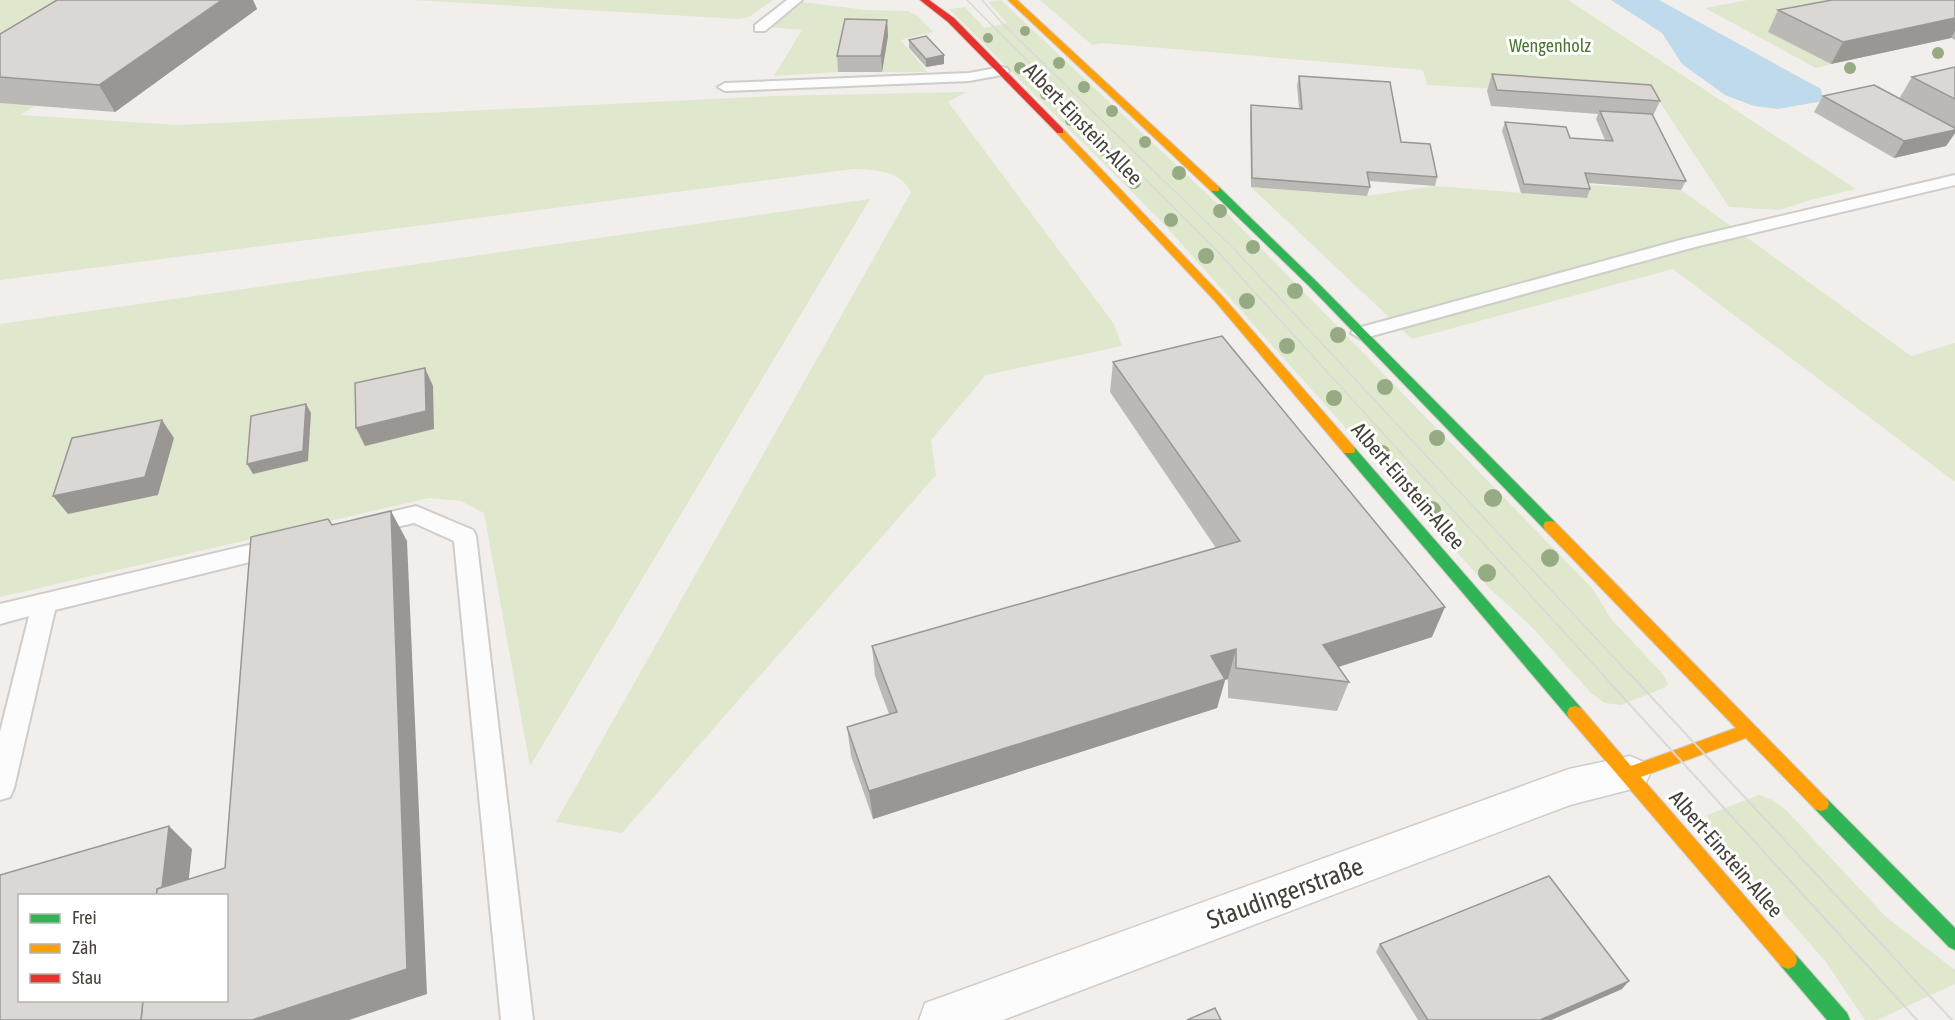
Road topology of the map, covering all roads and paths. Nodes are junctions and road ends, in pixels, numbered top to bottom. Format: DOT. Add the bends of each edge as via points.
graph roads {
  1 [pos="795,0"];
  2 [pos="924,0"];
  3 [pos="1012,0"];
  4 [pos="760,28"];
  5 [pos="1002,71"];
  6 [pos="725,87"];
  7 [pos="1955,180"];
  8 [pos="1361,333"];
  9 [pos="346,531"];
  10 [pos="300,542"];
  11 [pos="44,604"];
  12 [pos="0,614"];
  13 [pos="1749,730"];
  14 [pos="1630,774"];
  15 [pos="0,788"];
  16 [pos="1955,941"];
  17 [pos="517,1020"];
  18 [pos="942,1020"];
  19 [pos="1840,1020"];
  1 -- 4 [label="lane"];
  2 -- 5 [label="street, Albert-Einstein-Allee" via="951,20"];
  3 -- 8 [label="street, Albert-Einstein-Allee" via="1235,206"];
  5 -- 6 [label="lane" via="953,78"];
  5 -- 14 [label="street, Albert-Einstein-Allee" via="1212,291"];
  7 -- 8 [label="lane" via="1690,243"];
  8 -- 13 [label="street, Albert-Einstein-Allee"];
  9 -- 17 [label="lane" via="416,514 465,536"];
  10 -- 11 [label="lane"];
  11 -- 12 [label="lane"];
  11 -- 15 [label="lane"];
  13 -- 14 [label="street"];
  13 -- 16 [label="street, Albert-Einstein-Allee"];
  14 -- 18 [label="street, Staudingerstraße" via="1569,787"];
  14 -- 19 [label="street, Albert-Einstein-Allee"];
}
